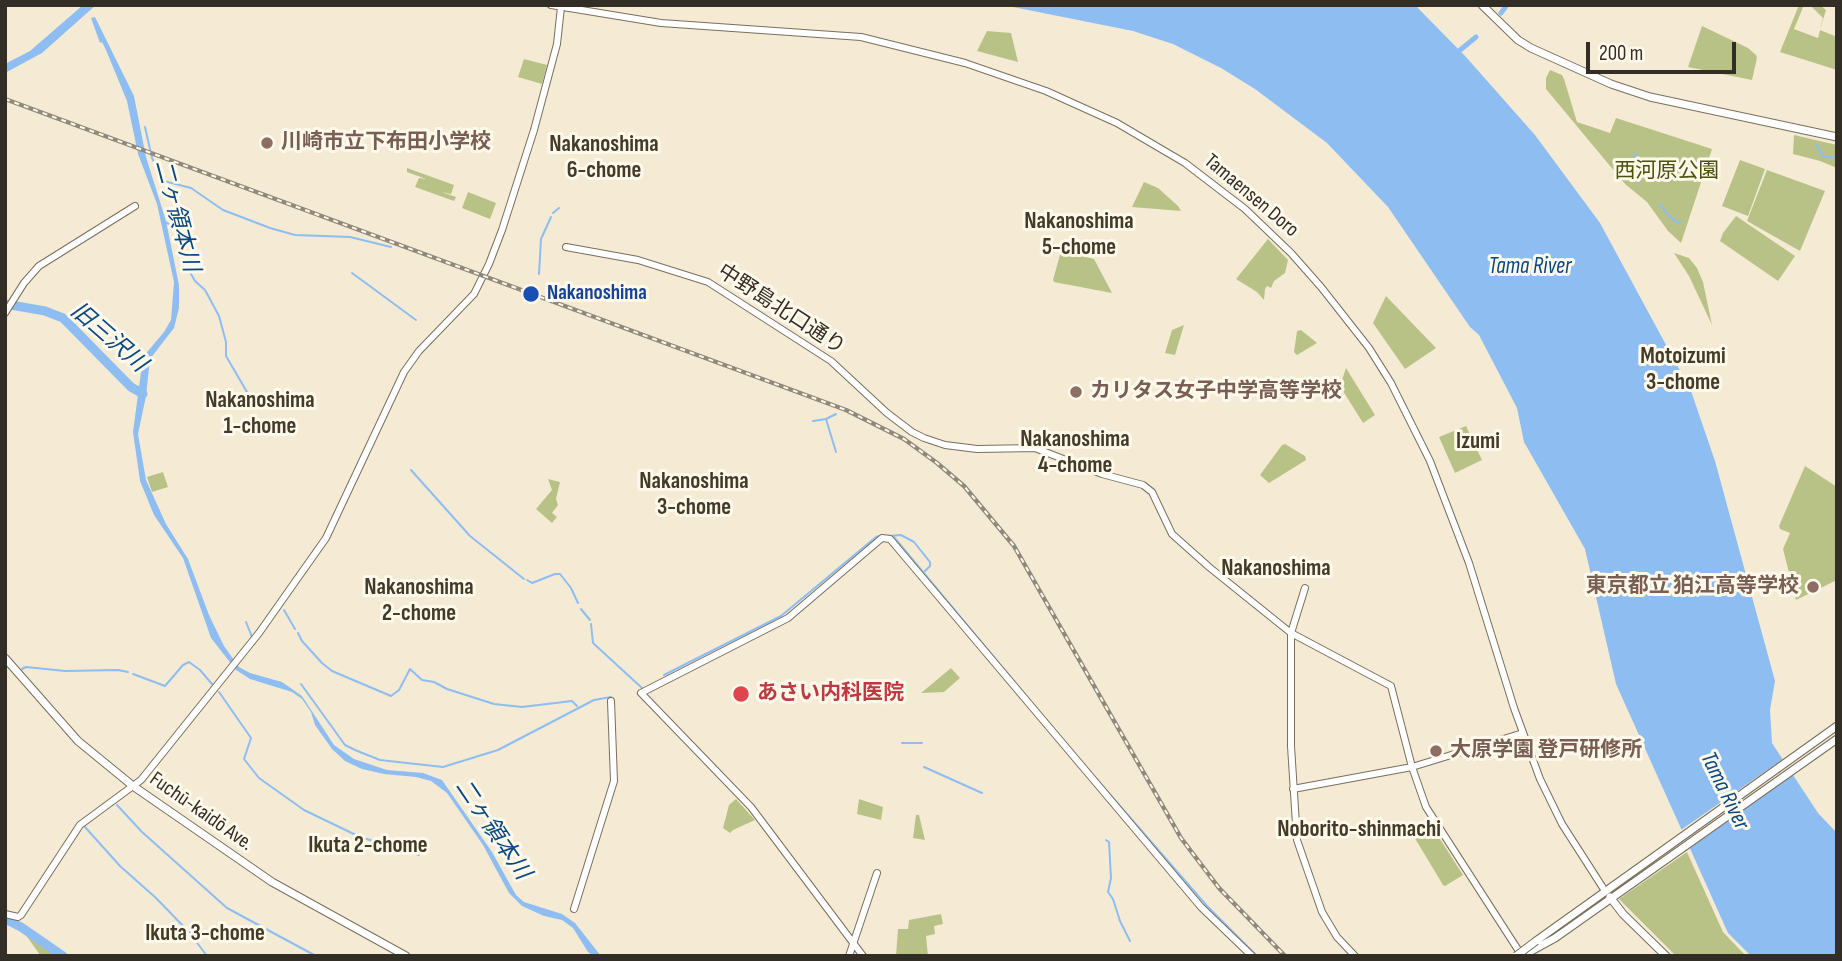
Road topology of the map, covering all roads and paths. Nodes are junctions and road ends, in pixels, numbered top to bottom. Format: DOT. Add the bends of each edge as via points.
graph roads {
  1 [pos="551,5"];
  2 [pos="1482,5"];
  3 [pos="561,7"];
  4 [pos="1837,137"];
  5 [pos="135,206"];
  6 [pos="566,247"];
  7 [pos="8,308"];
  8 [pos="1305,589"];
  9 [pos="1291,632"];
  10 [pos="5,658"];
  11 [pos="611,701"];
  12 [pos="1834,729"];
  13 [pos="1523,733"];
  14 [pos="1837,739"];
  15 [pos="1412,767"];
  16 [pos="133,786"];
  17 [pos="1293,789"];
  18 [pos="877,873"];
  19 [pos="1608,888"];
  20 [pos="1614,896"];
  21 [pos="574,909"];
  22 [pos="5,914"];
  23 [pos="853,944"];
  24 [pos="405,956"];
  25 [pos="849,956"];
  26 [pos="863,956"];
  27 [pos="1252,956"];
  28 [pos="1355,956"];
  29 [pos="1516,956"];
  30 [pos="1522,956"];
  31 [pos="1666,956"];
  1 -- 3 [label="street, Tamaensen Doro"];
  2 -- 4 [label="main road" via="1518,40 1611,85"];
  3 -- 13 [label="street, Tamaensen Doro" via="661,23 861,37 953,60 1046,91 1117,123 1224,192 1321,287 1391,383 1430,461 1469,563"];
  3 -- 16 [label="street" via="557,44 530,142 502,230 474,294 411,361 326,538 231,668"];
  5 -- 7 [label="street" via="39,266"];
  6 -- 9 [label="street, 中野島北口通り" via="638,260 708,282 831,361 887,413 924,438 976,449 1035,448 1143,485 1152,492 1172,534"];
  8 -- 9 [label="street"];
  9 -- 15 [label="street, 中野島北口通り" via="1391,686"];
  9 -- 17 [label="street"];
  10 -- 16 [label="main road, Fuchū-kaidō Ave." via="78,741"];
  11 -- 21 [label="street" via="614,781"];
  12 -- 19 [label="main road"];
  13 -- 15 [label="street"];
  13 -- 19 [label="street, Tamaensen Doro" via="1556,813"];
  14 -- 20 [label="main road"];
  15 -- 17 [label="street"];
  15 -- 30 [label="street" via="1426,807"];
  16 -- 22 [label="street" via="80,825 21,915"];
  16 -- 24 [label="main road, Fuchū-kaidō Ave." via="271,882"];
  17 -- 28 [label="street" via="1297,840 1314,892 1337,937"];
  18 -- 23 [label="street"];
  19 -- 20 [label="main road"];
  19 -- 29 [label="main road, bridge"];
  20 -- 30 [label="main road"];
  20 -- 31 [label="main road" via="1623,914"];
  23 -- 25 [label="street"];
  23 -- 26 [label="street"];
  23 -- 27 [label="street" via="751,807 641,693 788,618 882,538 890,539 1201,907"];
}
